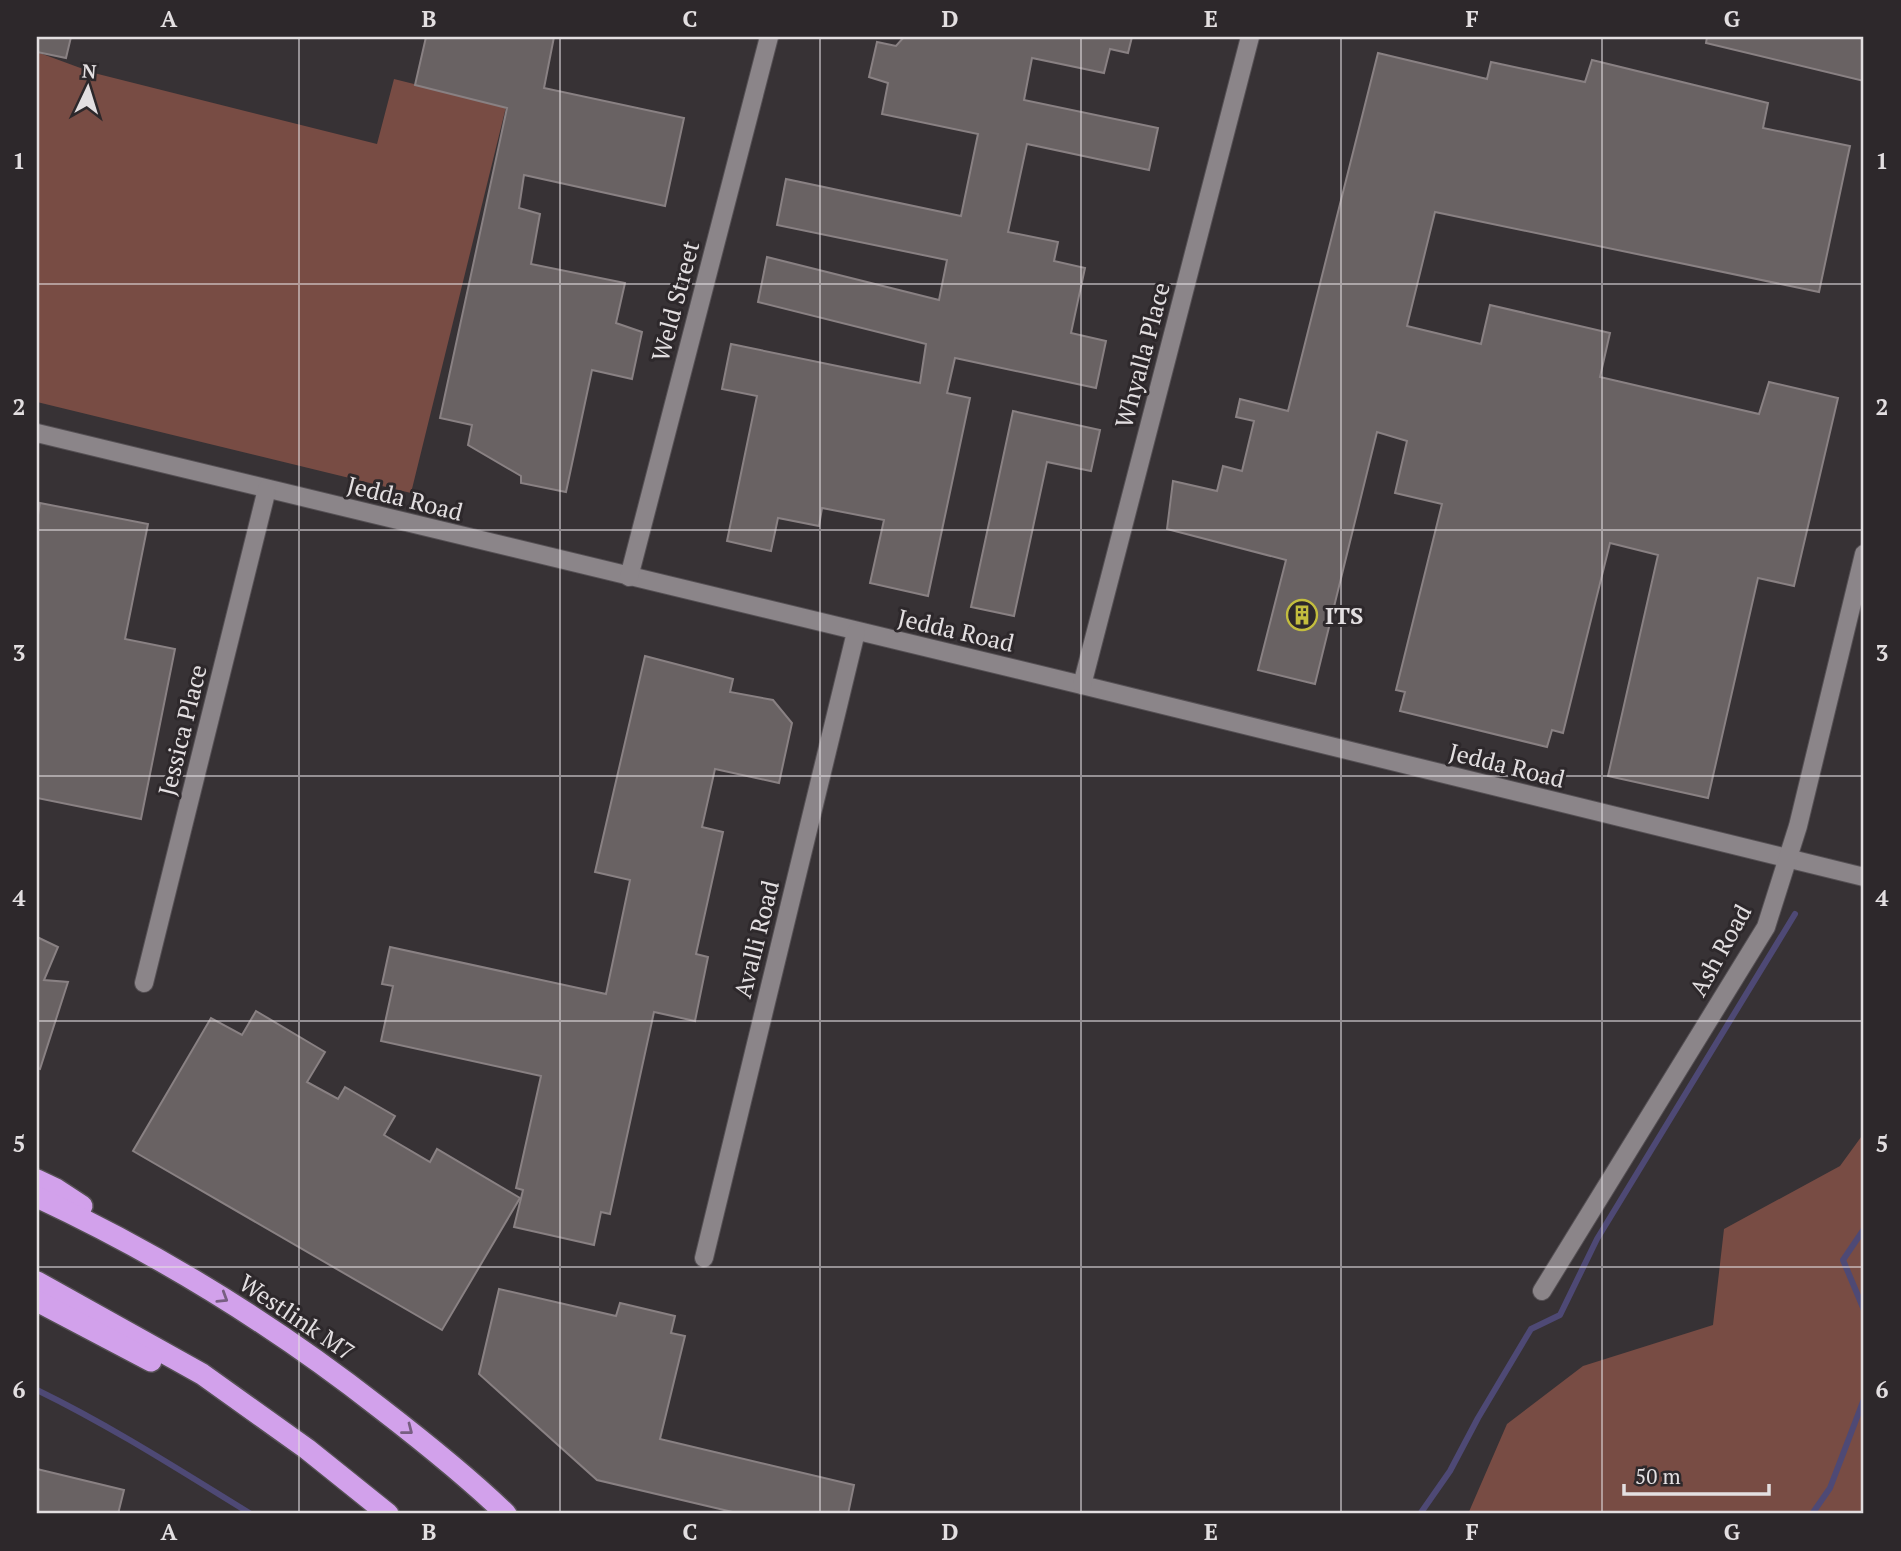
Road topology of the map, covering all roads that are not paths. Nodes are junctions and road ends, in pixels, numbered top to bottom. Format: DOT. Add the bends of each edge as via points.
graph roads {
  1 [pos="769,37"];
  2 [pos="1250,37"];
  3 [pos="37,433"];
  4 [pos="267,489"];
  5 [pos="1864,554"];
  6 [pos="629,577"];
  7 [pos="856,632"];
  8 [pos="1082,685"];
  9 [pos="1788,859"];
  10 [pos="1864,877"];
  11 [pos="144,983"];
  12 [pos="37,1180"];
  13 [pos="37,1196"];
  14 [pos="704,1258"];
  15 [pos="165,1263"];
  16 [pos="37,1282"];
  17 [pos="1542,1292"];
  18 [pos="37,1301"];
  19 [pos="289,1435"];
  20 [pos="388,1514"];
  21 [pos="506,1514"];
  1 -- 6 [label="street, Weld Street"];
  2 -- 8 [label="street, Whyalla Place"];
  3 -- 4 [label="street, Jedda Road"];
  4 -- 6 [label="street, Jedda Road"];
  4 -- 11 [label="street, Jessica Place"];
  5 -- 9 [label="street, Ash Road"];
  6 -- 7 [label="street, Jedda Road"];
  7 -- 8 [label="street, Jedda Road"];
  7 -- 14 [label="street, Avalli Road"];
  8 -- 9 [label="street, Jedda Road"];
  9 -- 10 [label="street, Jedda Road"];
  9 -- 17 [label="street, Ash Road" via="1766,927"];
  12 -- 15 [label="highway"];
  13 -- 15 [label="highway, Westlink M7"];
  15 -- 21 [label="highway, Westlink M7, one-way" via="330,1369 428,1445"];
  16 -- 19 [label="highway" via="202,1374"];
  18 -- 19 [label="highway"];
  19 -- 20 [label="highway"];
}
